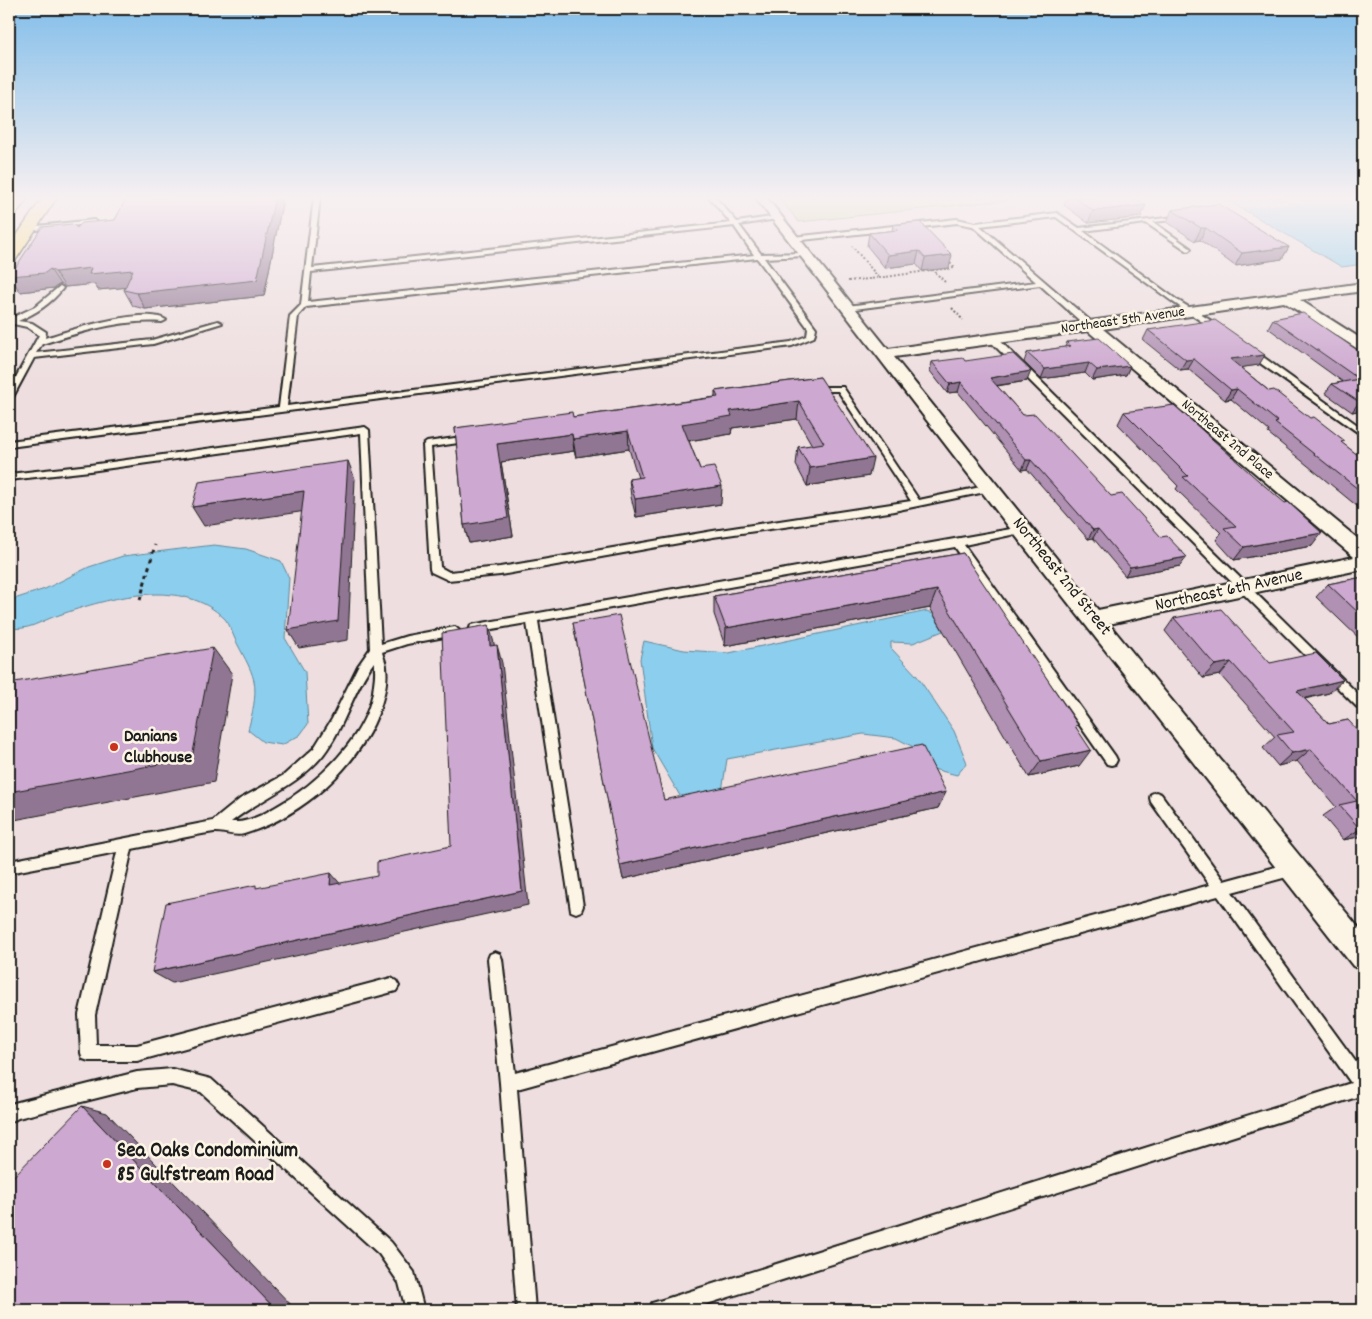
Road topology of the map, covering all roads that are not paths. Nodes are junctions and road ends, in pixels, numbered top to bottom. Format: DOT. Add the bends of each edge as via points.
graph roads {
  1 [pos="309,259"];
  2 [pos="414,259"];
  3 [pos="732,259"];
  4 [pos="761,259"];
  5 [pos="809,259"];
  6 [pos="1013,259"];
  7 [pos="1116,259"];
  8 [pos="308,270"];
  9 [pos="1041,283"];
  10 [pos="1363,287"];
  11 [pos="60,288"];
  12 [pos="1287,298"];
  13 [pos="304,306"];
  14 [pos="847,308"];
  15 [pos="1193,312"];
  16 [pos="162,320"];
  17 [pos="9,321"];
  18 [pos="218,323"];
  19 [pos="1091,326"];
  20 [pos="1226,335"];
  21 [pos="993,339"];
  22 [pos="39,342"];
  23 [pos="1242,346"];
  24 [pos="1363,346"];
  25 [pos="883,354"];
  26 [pos="32,356"];
  27 [pos="804,391"];
  28 [pos="9,397"];
  29 [pos="283,409"];
  30 [pos="1363,433"];
  31 [pos="476,438"];
  32 [pos="9,444"];
  33 [pos="9,476"];
  34 [pos="990,488"];
  35 [pos="917,503"];
  36 [pos="1022,530"];
  37 [pos="957,543"];
  38 [pos="1363,554"];
  39 [pos="1363,562"];
  40 [pos="1243,587"];
  41 [pos="532,618"];
  42 [pos="1094,619"];
  43 [pos="376,650"];
  44 [pos="1363,706"];
  45 [pos="1111,760"];
  46 [pos="1156,798"];
  47 [pos="216,826"];
  48 [pos="126,844"];
  49 [pos="9,867"];
  50 [pos="1293,869"];
  51 [pos="1222,888"];
  52 [pos="576,906"];
  53 [pos="1363,956"];
  54 [pos="495,959"];
  55 [pos="392,986"];
  56 [pos="508,1083"];
  57 [pos="1363,1086"];
  58 [pos="9,1115"];
  59 [pos="415,1310"];
  60 [pos="526,1310"];
  61 [pos="659,1310"];
  1 -- 8 [label="lane"];
  2 -- 8 [label="lane"];
  3 -- 13 [label="lane"];
  4 -- 29 [label="lane" via="812,328 810,337 792,344"];
  5 -- 14 [label="street, Northeast 2nd Street"];
  6 -- 9 [label="lane"];
  7 -- 15 [label="lane"];
  8 -- 13 [label="lane"];
  9 -- 14 [label="lane"];
  9 -- 19 [label="lane"];
  10 -- 12 [label="street, Northeast 5th Avenue"];
  11 -- 17 [label="lane" via="53,299 36,311"];
  12 -- 15 [label="street, Northeast 5th Avenue"];
  12 -- 24 [label="street"];
  13 -- 29 [label="lane" via="294,316"];
  14 -- 25 [label="street, Northeast 2nd Street"];
  15 -- 19 [label="street, Northeast 5th Avenue"];
  15 -- 20 [label="lane"];
  16 -- 22 [label="lane" via="137,318 108,323"];
  17 -- 22 [label="lane" via="29,325 43,334"];
  18 -- 26 [label="lane" via="153,342"];
  19 -- 21 [label="street, Northeast 5th Avenue"];
  19 -- 38 [label="street, Northeast 2nd Place"];
  21 -- 25 [label="street, Northeast 5th Avenue"];
  21 -- 40 [label="lane"];
  22 -- 26 [label="lane"];
  23 -- 30 [label="lane"];
  25 -- 34 [label="street, Northeast 2nd Street"];
  26 -- 28 [label="lane"];
  27 -- 35 [label="lane" via="840,389"];
  29 -- 32 [label="lane"];
  31 -- 35 [label="lane" via="427,445 435,569 448,576 500,571"];
  33 -- 43 [label="lane" via="365,430"];
  34 -- 35 [label="lane"];
  34 -- 36 [label="street, Northeast 2nd Street"];
  36 -- 37 [label="lane"];
  36 -- 42 [label="street, Northeast 2nd Street"];
  37 -- 41 [label="lane"];
  37 -- 45 [label="lane"];
  39 -- 40 [label="street, Northeast 6th Avenue"];
  40 -- 42 [label="street, Northeast 6th Avenue"];
  40 -- 44 [label="lane"];
  41 -- 43 [label="lane" via="407,640"];
  41 -- 52 [label="lane"];
  42 -- 50 [label="street, Northeast 2nd Street"];
  43 -- 47 [label="lane" via="362,669 337,722 318,752 288,779 245,802"];
  43 -- 47 [label="lane" via="381,667 373,711 359,739 335,768 314,788 273,816 241,828"];
  46 -- 51 [label="lane"];
  47 -- 48 [label="lane"];
  48 -- 49 [label="lane"];
  48 -- 55 [label="lane" via="87,1016 89,1053 137,1053"];
  50 -- 51 [label="lane"];
  50 -- 53 [label="street, Northeast 2nd Street"];
  51 -- 56 [label="lane"];
  51 -- 57 [label="lane"];
  54 -- 56 [label="lane"];
  56 -- 60 [label="lane"];
  57 -- 61 [label="lane"];
  58 -- 59 [label="lane" via="14,1111 137,1080 172,1077 205,1085 386,1248 407,1279"];
}
